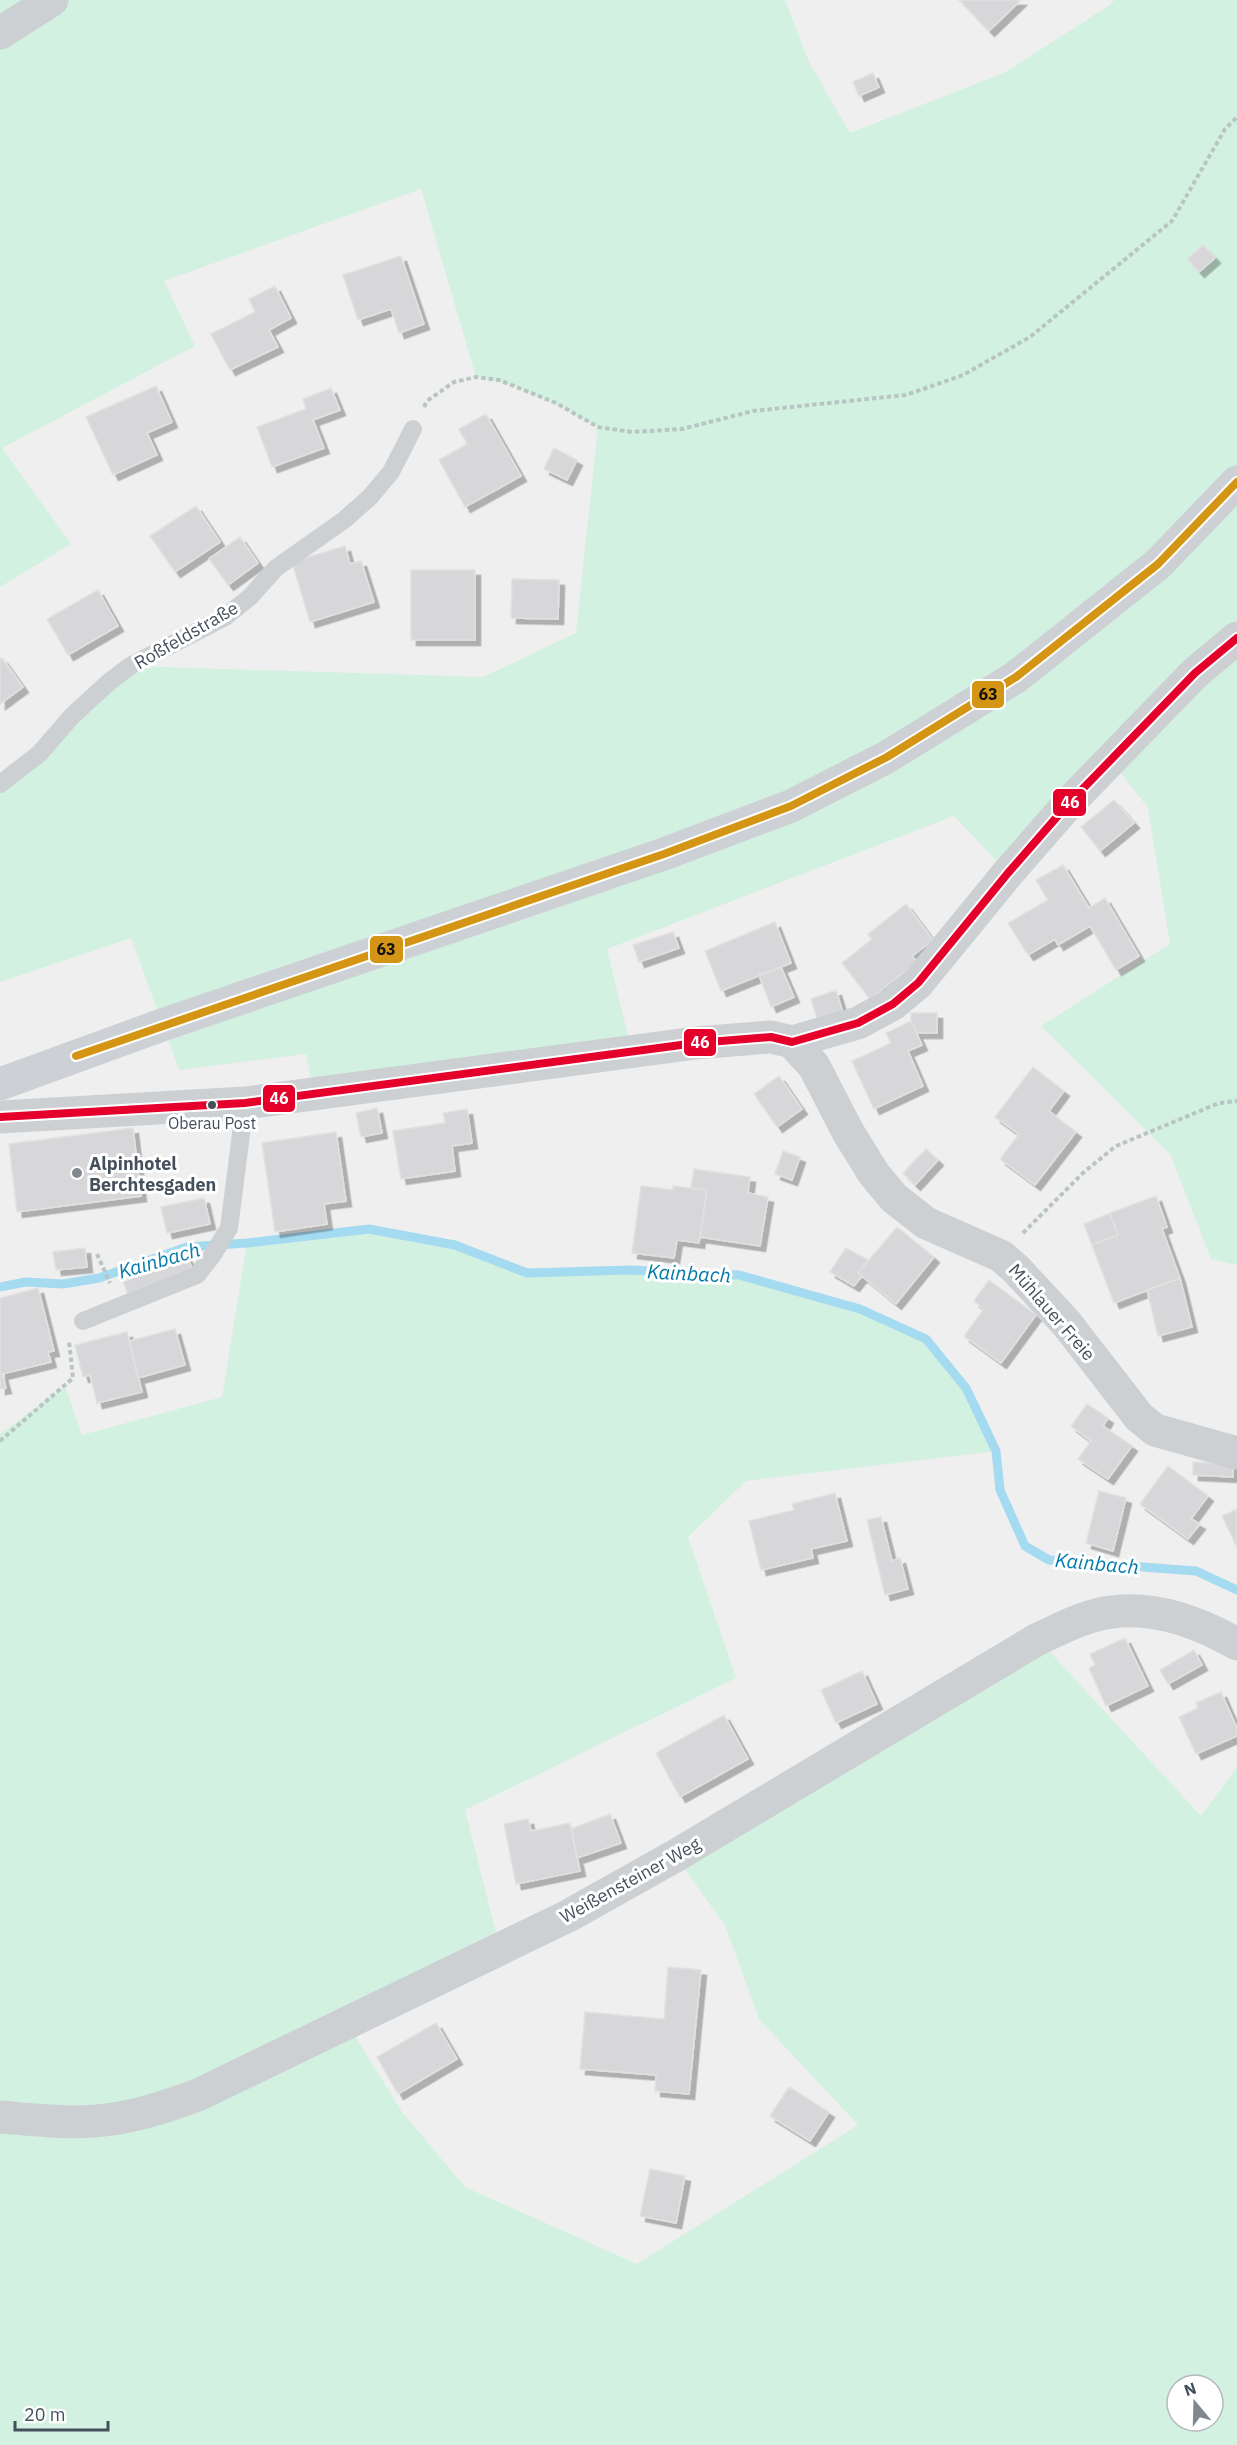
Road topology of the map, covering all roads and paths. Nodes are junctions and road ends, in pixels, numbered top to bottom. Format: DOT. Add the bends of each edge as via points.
graph roads {
  1 [pos="52,0"];
  2 [pos="0,33"];
  3 [pos="1237,117"];
  4 [pos="412,429"];
  5 [pos="1237,482"];
  6 [pos="1237,638"];
  7 [pos="0,784"];
  8 [pos="792,1042"];
  9 [pos="0,1084"];
  10 [pos="1237,1101"];
  11 [pos="245,1103"];
  12 [pos="0,1117"];
  13 [pos="97,1254"];
  14 [pos="1001,1256"];
  15 [pos="110,1284"];
  16 [pos="83,1321"];
  17 [pos="0,1441"];
  18 [pos="1237,1453"];
  19 [pos="1237,1644"];
  20 [pos="0,2117"];
  1 -- 2 [label="street"];
  3 -- 4 [label="path" via="1225,129 1172,221 1030,337 963,375 906,395 753,411 682,429 632,432 598,427 556,403 499,380 476,377 454,382 427,401"];
  4 -- 7 [label="lane, Roßfeldstraße" via="391,472 344,520 276,568 250,597 225,616 130,666 109,682 39,754"];
  5 -- 9 [label="main road" via="1158,564 1016,677 887,757 790,806 664,854"];
  6 -- 8 [label="street" via="1195,673 1069,803 918,983 892,1004 858,1023"];
  8 -- 11 [label="street" via="771,1037 696,1044"];
  8 -- 14 [label="street, Mühlauer Freie" via="814,1066 848,1132 894,1198 926,1223"];
  10 -- 14 [label="path" via="1219,1103 1116,1146 1084,1172"];
  11 -- 12 [label="street"];
  11 -- 16 [label="lane" via="229,1228 212,1256 197,1275"];
  13 -- 15 [label="path"];
  14 -- 18 [label="street, Mühlauer Freie" via="1067,1324 1138,1417 1171,1436"];
  16 -- 17 [label="path" via="69,1340 73,1378"];
  19 -- 20 [label="street, Weißensteiner Weg" via="1180,1618 1145,1612 1112,1612 1075,1622 1038,1639 568,1916 198,2095 111,2120 63,2122"];
}
